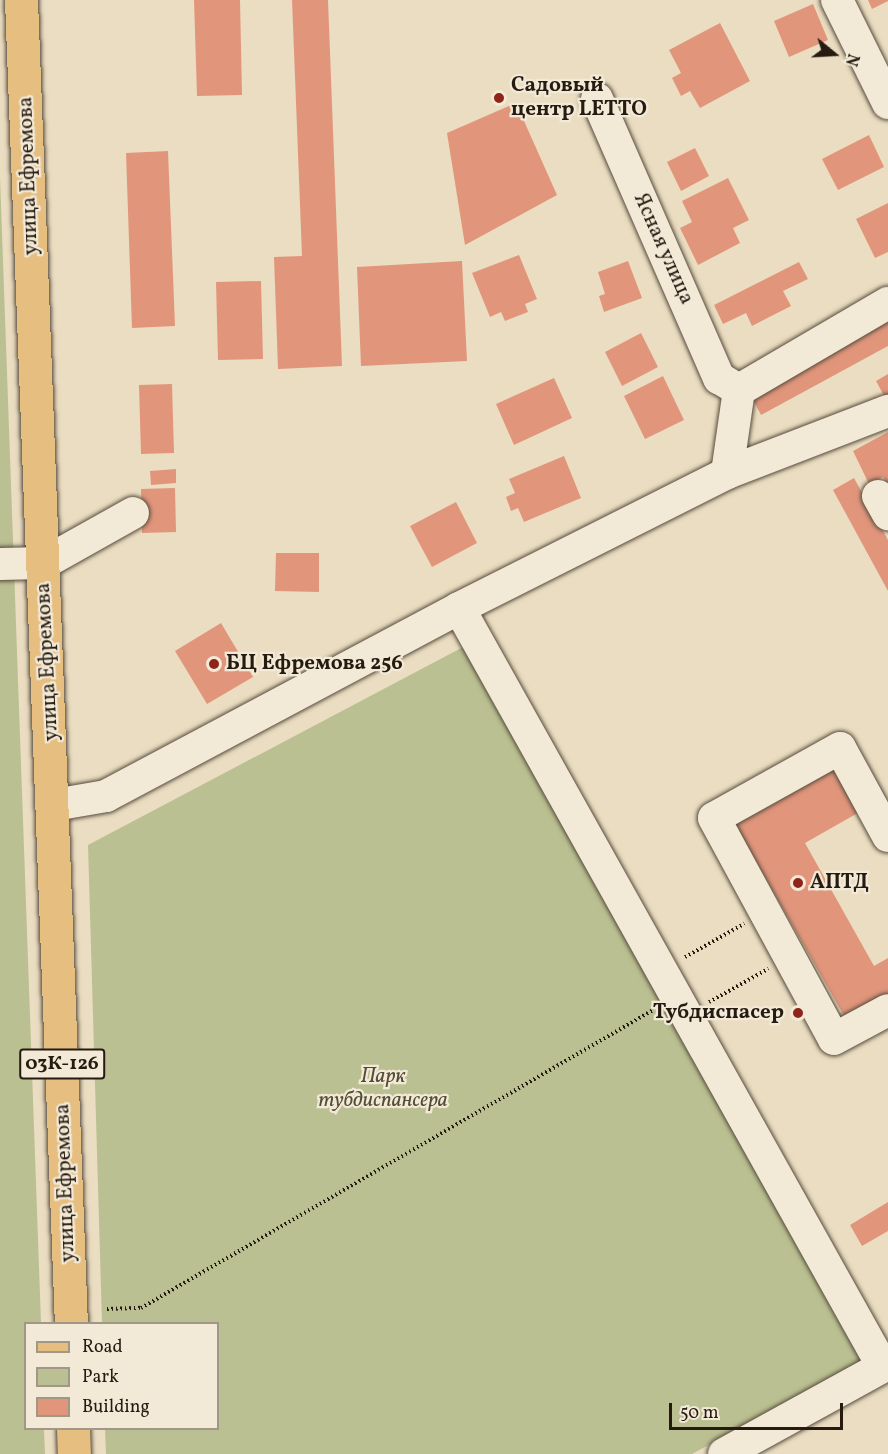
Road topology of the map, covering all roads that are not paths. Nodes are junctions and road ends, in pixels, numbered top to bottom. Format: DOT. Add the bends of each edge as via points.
graph roads {
  1 [pos="21,0"];
  2 [pos="837,0"];
  3 [pos="597,99"];
  4 [pos="888,103"];
  5 [pos="888,303"];
  6 [pos="739,390"];
  7 [pos="888,411"];
  8 [pos="727,473"];
  9 [pos="133,513"];
  10 [pos="44,563"];
  11 [pos="0,564"];
  12 [pos="459,608"];
  13 [pos="54,806"];
  14 [pos="888,836"];
  15 [pos="888,1010"];
  16 [pos="71,1322"];
  17 [pos="885,1366"];
  18 [pos="74,1430"];
  19 [pos="743,1450"];
  20 [pos="74,1454"];
  1 -- 10 [label="main road, улица Ефремова / 03К-126"];
  2 -- 4 [label="street"];
  3 -- 6 [label="street, Ясная улица" via="719,378"];
  5 -- 6 [label="street"];
  6 -- 8 [label="street"];
  7 -- 8 [label="street"];
  8 -- 12 [label="street"];
  9 -- 10 [label="street"];
  10 -- 11 [label="street"];
  10 -- 13 [label="main road, улица Ефремова / 03К-126"];
  12 -- 13 [label="street" via="106,796"];
  12 -- 17 [label="street" via="673,995"];
  13 -- 16 [label="main road, улица Ефремова / 03К-126"];
  14 -- 15 [label="street" via="840,748 714,818 834,1039"];
  17 -- 19 [label="street"];
  18 -- 20 [label="main road"];
}
